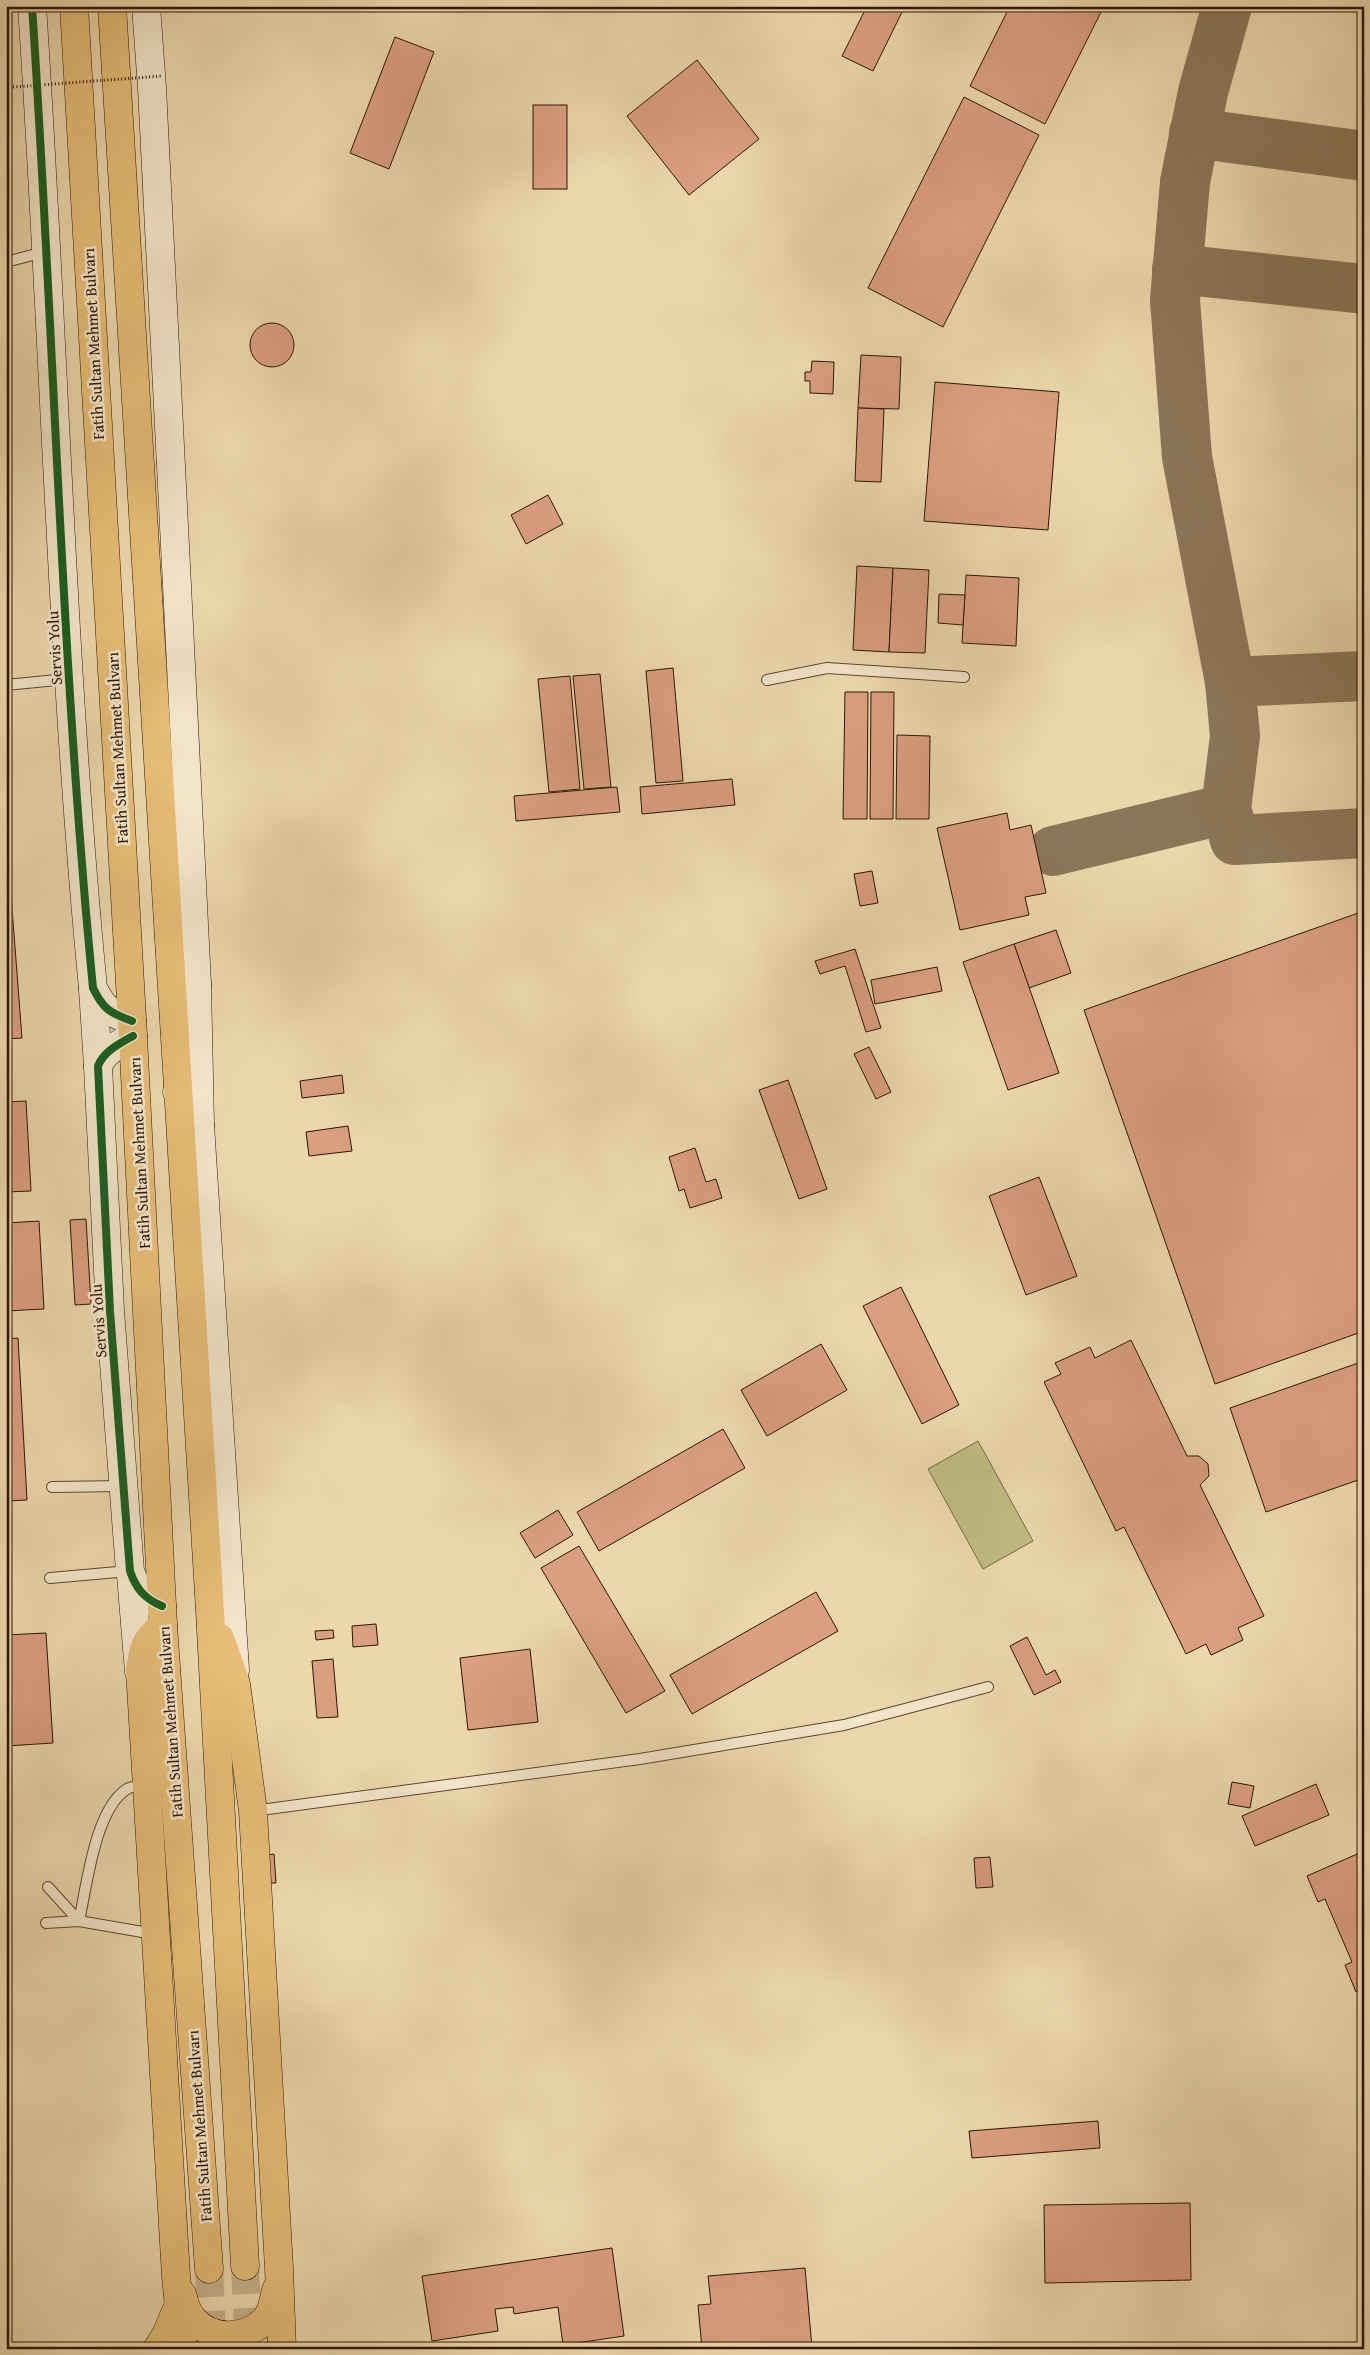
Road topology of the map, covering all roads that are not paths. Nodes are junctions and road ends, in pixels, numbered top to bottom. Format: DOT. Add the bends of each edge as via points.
graph roads {
  1 [pos="32,6"];
  2 [pos="74,6"];
  3 [pos="112,6"];
  4 [pos="146,6"];
  5 [pos="48,251"];
  6 [pos="6,262"];
  7 [pos="964,677"];
  8 [pos="70,679"];
  9 [pos="767,680"];
  10 [pos="6,685"];
  11 [pos="197,984"];
  12 [pos="93,988"];
  13 [pos="174,1012"];
  14 [pos="133,1029"];
  15 [pos="98,1066"];
  16 [pos="177,1092"];
  17 [pos="200,1124"];
  18 [pos="124,1486"];
  19 [pos="52,1487"];
  20 [pos="130,1571"];
  21 [pos="50,1578"];
  22 [pos="210,1611"];
  23 [pos="163,1615"];
  24 [pos="236,1684"];
  25 [pos="988,1686"];
  26 [pos="140,1695"];
  27 [pos="146,1786"];
  28 [pos="253,1811"];
  29 [pos="48,1887"];
  30 [pos="79,1921"];
  31 [pos="46,1923"];
  32 [pos="155,1934"];
  33 [pos="245,2266"];
  34 [pos="279,2268"];
  35 [pos="209,2269"];
  36 [pos="176,2276"];
  37 [pos="179,2304"];
  38 [pos="157,2349"];
  39 [pos="183,2349"];
  40 [pos="282,2349"];
  1 -- 5 [label="street, Servis Yolu"];
  2 -- 14 [label="main road, Fatih Sultan Mehmet Bulvarı"];
  3 -- 13 [label="main road"];
  4 -- 11 [label="street" via="157,82"];
  5 -- 6 [label="lane"];
  5 -- 8 [label="street, Servis Yolu"];
  7 -- 9 [label="lane" via="827,668"];
  8 -- 10 [label="lane"];
  8 -- 12 [label="street, Servis Yolu" via="80,855"];
  11 -- 13 [label="street"];
  11 -- 17 [label="street"];
  12 -- 14 [label="street, Servis Yolu" via="100,1003"];
  12 -- 15 [label="street, Servis Yolu"];
  13 -- 16 [label="main road"];
  14 -- 15 [label="street" via="101,1059"];
  14 -- 23 [label="main road, Fatih Sultan Mehmet Bulvarı"];
  15 -- 18 [label="street, Servis Yolu" via="110,1302"];
  16 -- 17 [label="street"];
  16 -- 22 [label="main road"];
  17 -- 24 [label="street"];
  18 -- 19 [label="lane"];
  18 -- 20 [label="street, Servis Yolu"];
  20 -- 21 [label="lane"];
  20 -- 23 [label="street, Servis Yolu" via="138,1590"];
  20 -- 26 [label="street"];
  22 -- 24 [label="main road"];
  22 -- 33 [label="main road"];
  23 -- 26 [label="main road" via="144,1646"];
  23 -- 35 [label="main road, Fatih Sultan Mehmet Bulvarı"];
  24 -- 28 [label="main road"];
  25 -- 28 [label="lane" via="844,1725 640,1760"];
  26 -- 27 [label="main road"];
  27 -- 30 [label="lane" via="129,1788 106,1812"];
  27 -- 32 [label="main road"];
  28 -- 34 [label="main road"];
  29 -- 30 [label="lane"];
  30 -- 31 [label="lane"];
  30 -- 32 [label="lane"];
  32 -- 36 [label="main road"];
  34 -- 36 [label="main road" via="274,2300 267,2318 252,2330 231,2336 210,2333 192,2319"];
  34 -- 40 [label="main road"];
  36 -- 37 [label="main road"];
  37 -- 38 [label="main road"];
  37 -- 39 [label="main road"];
}
